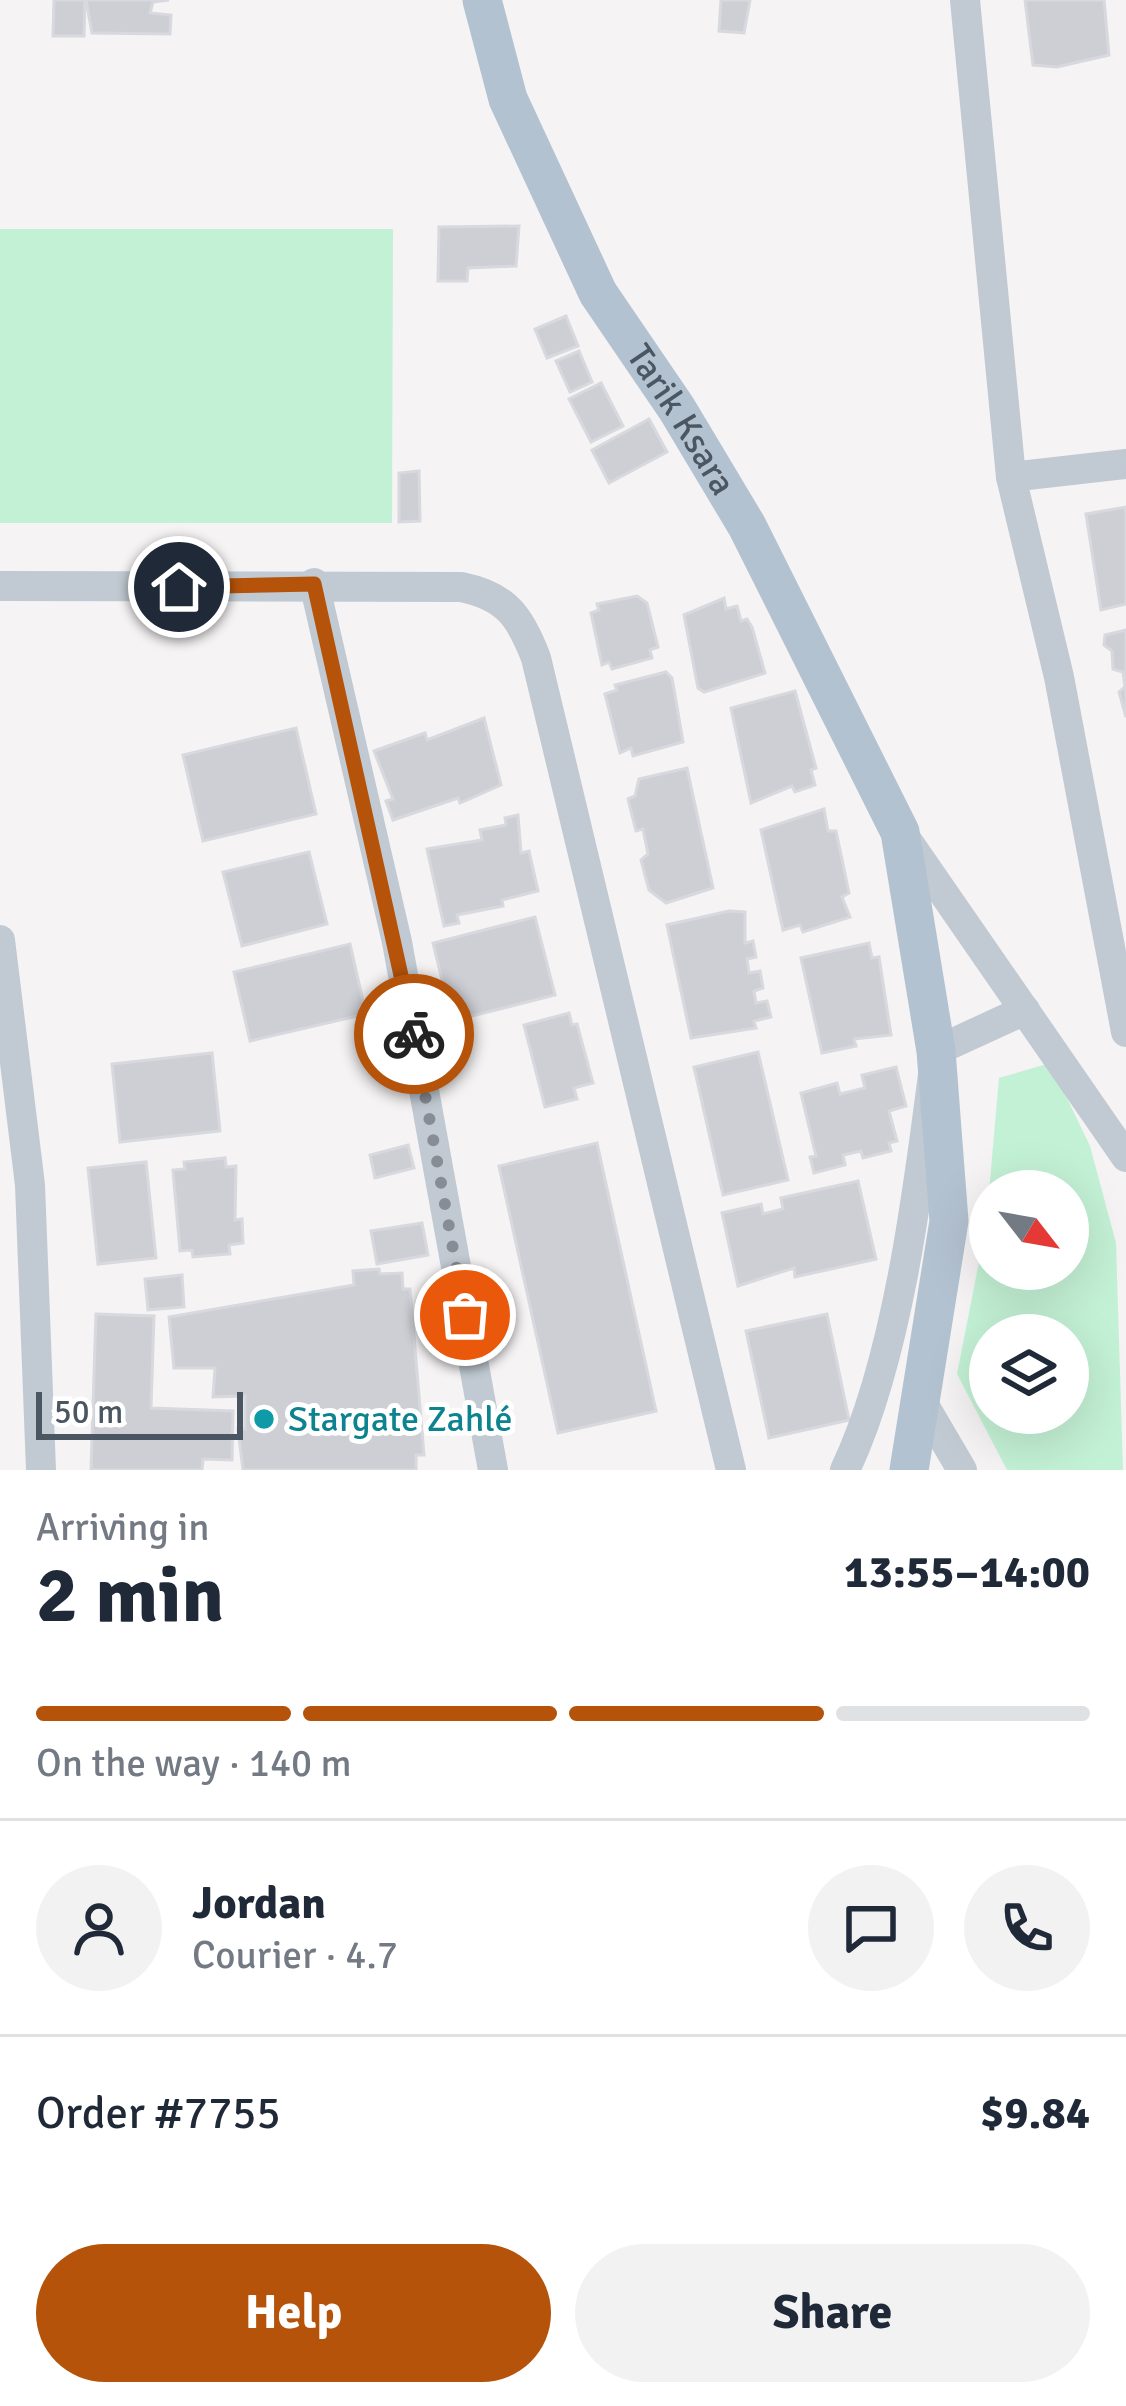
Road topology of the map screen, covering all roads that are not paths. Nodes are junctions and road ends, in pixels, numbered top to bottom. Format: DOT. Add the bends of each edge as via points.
graph roads {
  1 [pos="482,0"];
  2 [pos="965,0"];
  3 [pos="1126,464"];
  4 [pos="1011,477"];
  5 [pos="314,584"];
  6 [pos="0,586"];
  7 [pos="900,832"];
  8 [pos="0,940"];
  9 [pos="1025,1010"];
  10 [pos="1126,1032"];
  11 [pos="936,1051"];
  12 [pos="1126,1157"];
  13 [pos="921,1400"];
  14 [pos="41,1470"];
  15 [pos="493,1470"];
  16 [pos="731,1470"];
  17 [pos="845,1470"];
  18 [pos="909,1470"];
  19 [pos="962,1470"];
  1 -- 7 [label="main road, Tarik Ksara" via="508,99 598,293 747,526"];
  2 -- 4 [label="street"];
  3 -- 4 [label="street"];
  4 -- 10 [label="street" via="1059,677"];
  5 -- 6 [label="street"];
  5 -- 15 [label="street" via="398,942"];
  5 -- 16 [label="street" via="461,586 492,593 520,616"];
  7 -- 9 [label="street"];
  7 -- 11 [label="main road, Tarik Ksara"];
  8 -- 14 [label="street" via="30,1185"];
  9 -- 11 [label="street"];
  9 -- 12 [label="street"];
  11 -- 13 [label="main road, Tarik Ksara" via="949,1221"];
  11 -- 17 [label="street" via="901,1273 862,1435"];
  13 -- 18 [label="main road, Tarik Ksara"];
  13 -- 19 [label="street"];
}
